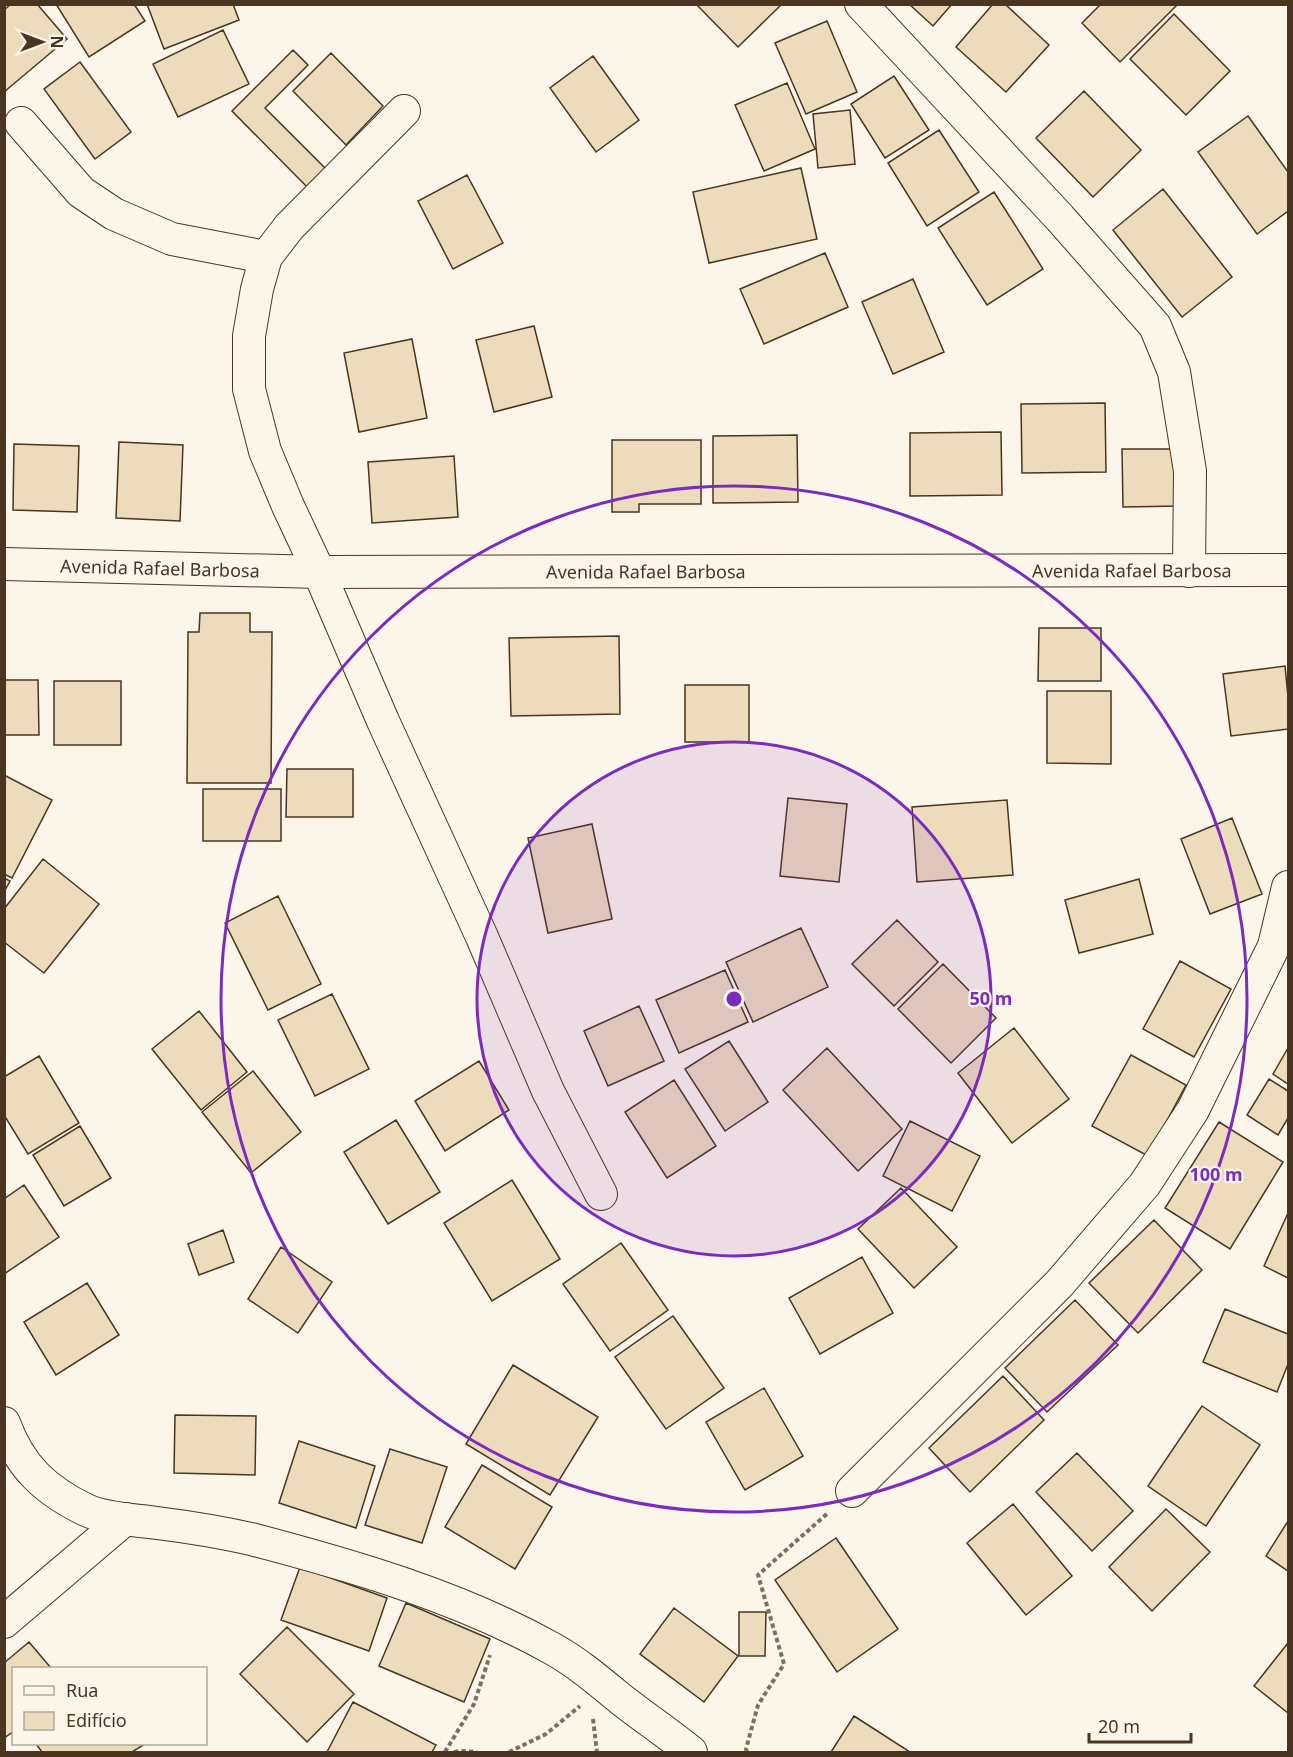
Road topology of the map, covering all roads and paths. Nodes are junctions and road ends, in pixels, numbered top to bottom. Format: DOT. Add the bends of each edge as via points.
graph roads {
  1 [pos="861,4"];
  2 [pos="404,111"];
  3 [pos="21,123"];
  4 [pos="266,256"];
  5 [pos="4,564"];
  6 [pos="1288,570"];
  7 [pos="1189,571"];
  8 [pos="319,572"];
  9 [pos="1288,887"];
  10 [pos="602,1194"];
  11 [pos="4,1423"];
  12 [pos="852,1491"];
  13 [pos="124,1519"];
  14 [pos="4,1622"];
  15 [pos="500,1623"];
  16 [pos="590,1698"];
  17 [pos="622,1700"];
  18 [pos="445,1752"];
  19 [pos="454,1752"];
  20 [pos="477,1752"];
  21 [pos="509,1752"];
  22 [pos="597,1752"];
  23 [pos="691,1752"];
  24 [pos="747,1752"];
  1 -- 7 [label="street" via="1155,326 1174,372 1190,471"];
  2 -- 4 [label="street" via="289,227"];
  3 -- 4 [label="street" via="81,192 114,214 172,239"];
  4 -- 8 [label="street" via="249,336 249,389 265,451"];
  5 -- 8 [label="street, Avenida Rafael Barbosa"];
  6 -- 7 [label="street, Avenida Rafael Barbosa"];
  7 -- 8 [label="street, Avenida Rafael Barbosa"];
  8 -- 10 [label="street" via="548,1091"];
  9 -- 12 [label="street" via="1274,946 1193,1110 1145,1184 1059,1284"];
  11 -- 13 [label="street" via="22,1460 45,1486 88,1511"];
  12 -- 24 [label="path" via="758,1575 784,1664 758,1706"];
  13 -- 14 [label="street"];
  13 -- 15 [label="street" via="250,1539 412,1586"];
  15 -- 17 [label="street" via="554,1650"];
  15 -- 18 [label="path" via="474,1704"];
  16 -- 17 [label="path"];
  16 -- 21 [label="path" via="546,1734"];
  16 -- 22 [label="path"];
  17 -- 23 [label="street"];
  19 -- 20 [label="path"];
}
